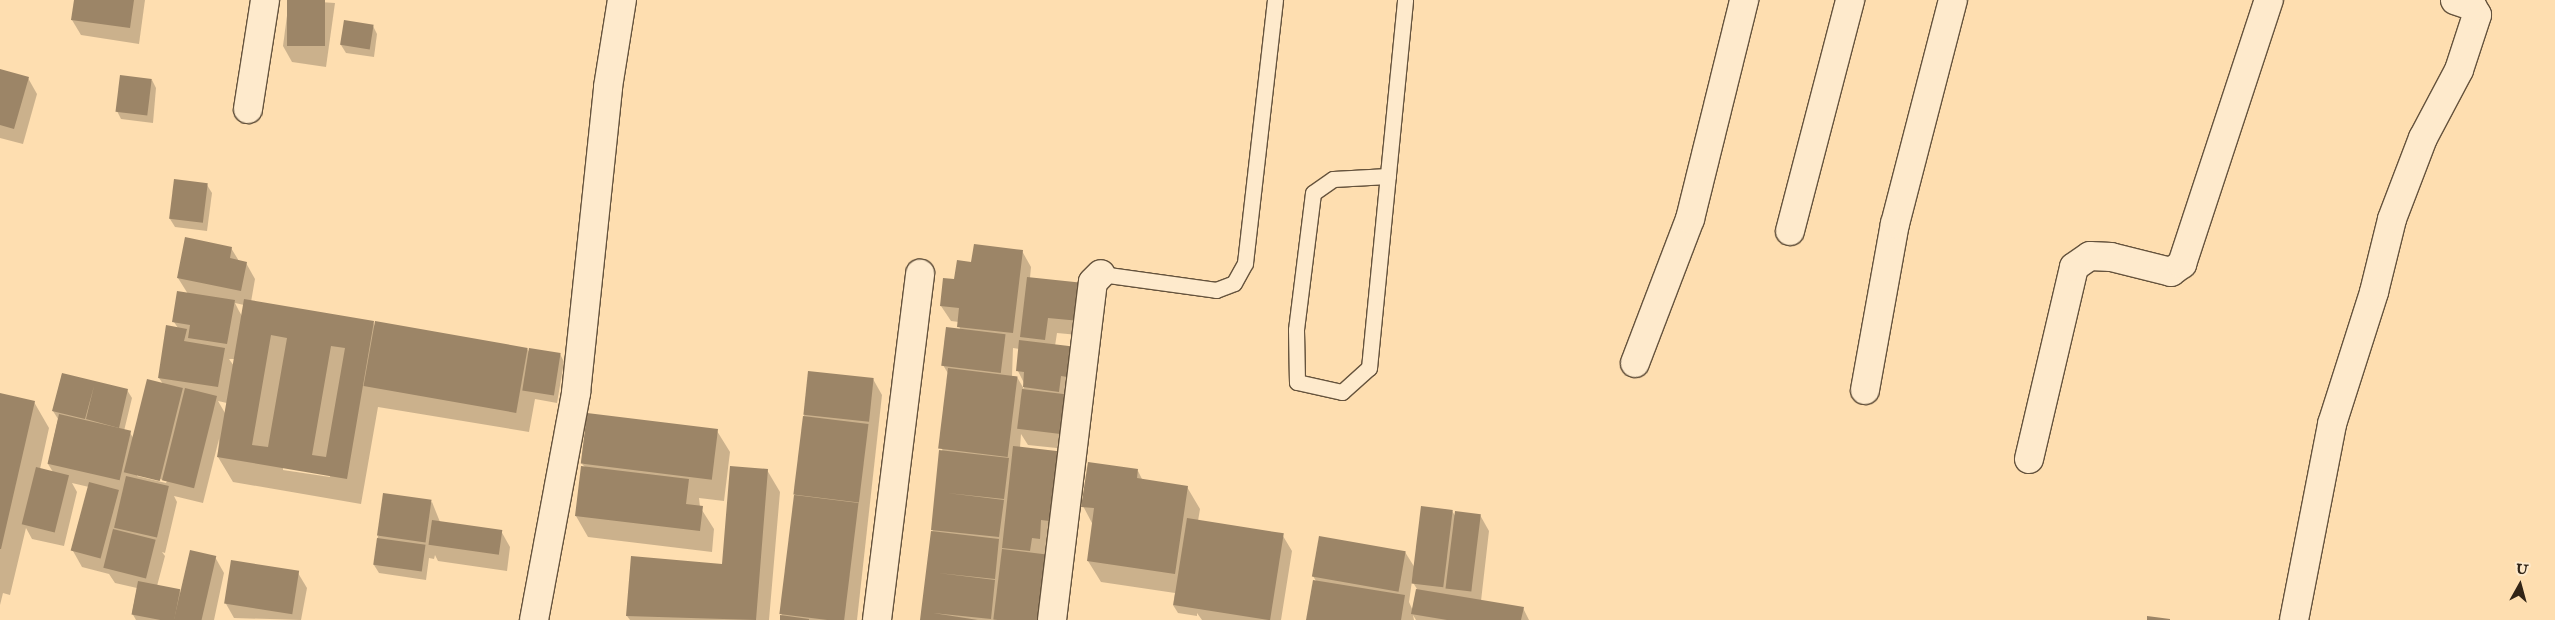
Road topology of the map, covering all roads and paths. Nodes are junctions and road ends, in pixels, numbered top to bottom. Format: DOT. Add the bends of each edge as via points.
graph roads {
  1 [pos="265,0"];
  2 [pos="622,0"];
  3 [pos="1275,0"];
  4 [pos="1405,0"];
  5 [pos="1744,0"];
  6 [pos="1850,0"];
  7 [pos="1952,0"];
  8 [pos="2269,0"];
  9 [pos="2455,0"];
  10 [pos="248,109"];
  11 [pos="1388,176"];
  12 [pos="1790,231"];
  13 [pos="920,274"];
  14 [pos="1101,274"];
  15 [pos="1635,363"];
  16 [pos="1865,390"];
  17 [pos="2029,459"];
  18 [pos="534,620"];
  19 [pos="877,620"];
  20 [pos="1052,620"];
  21 [pos="2294,620"];
  1 -- 10 [label="street"];
  2 -- 18 [label="street" via="608,87 576,393"];
  3 -- 14 [label="lane" via="1245,263 1234,284 1216,290"];
  4 -- 11 [label="lane"];
  5 -- 15 [label="street" via="1690,219"];
  6 -- 12 [label="street"];
  7 -- 16 [label="street" via="1895,224"];
  8 -- 17 [label="street" via="2182,264 2171,272 2111,256 2090,256 2074,266"];
  9 -- 21 [label="street" via="2472,6 2477,15 2459,70 2423,138 2392,219 2374,292 2332,424"];
  11 -- 11 [label="lane" via="1369,368 1342,392 1297,382 1296,330 1314,193 1333,179"];
  13 -- 19 [label="street"];
  14 -- 20 [label="street" via="1093,282"];
}
